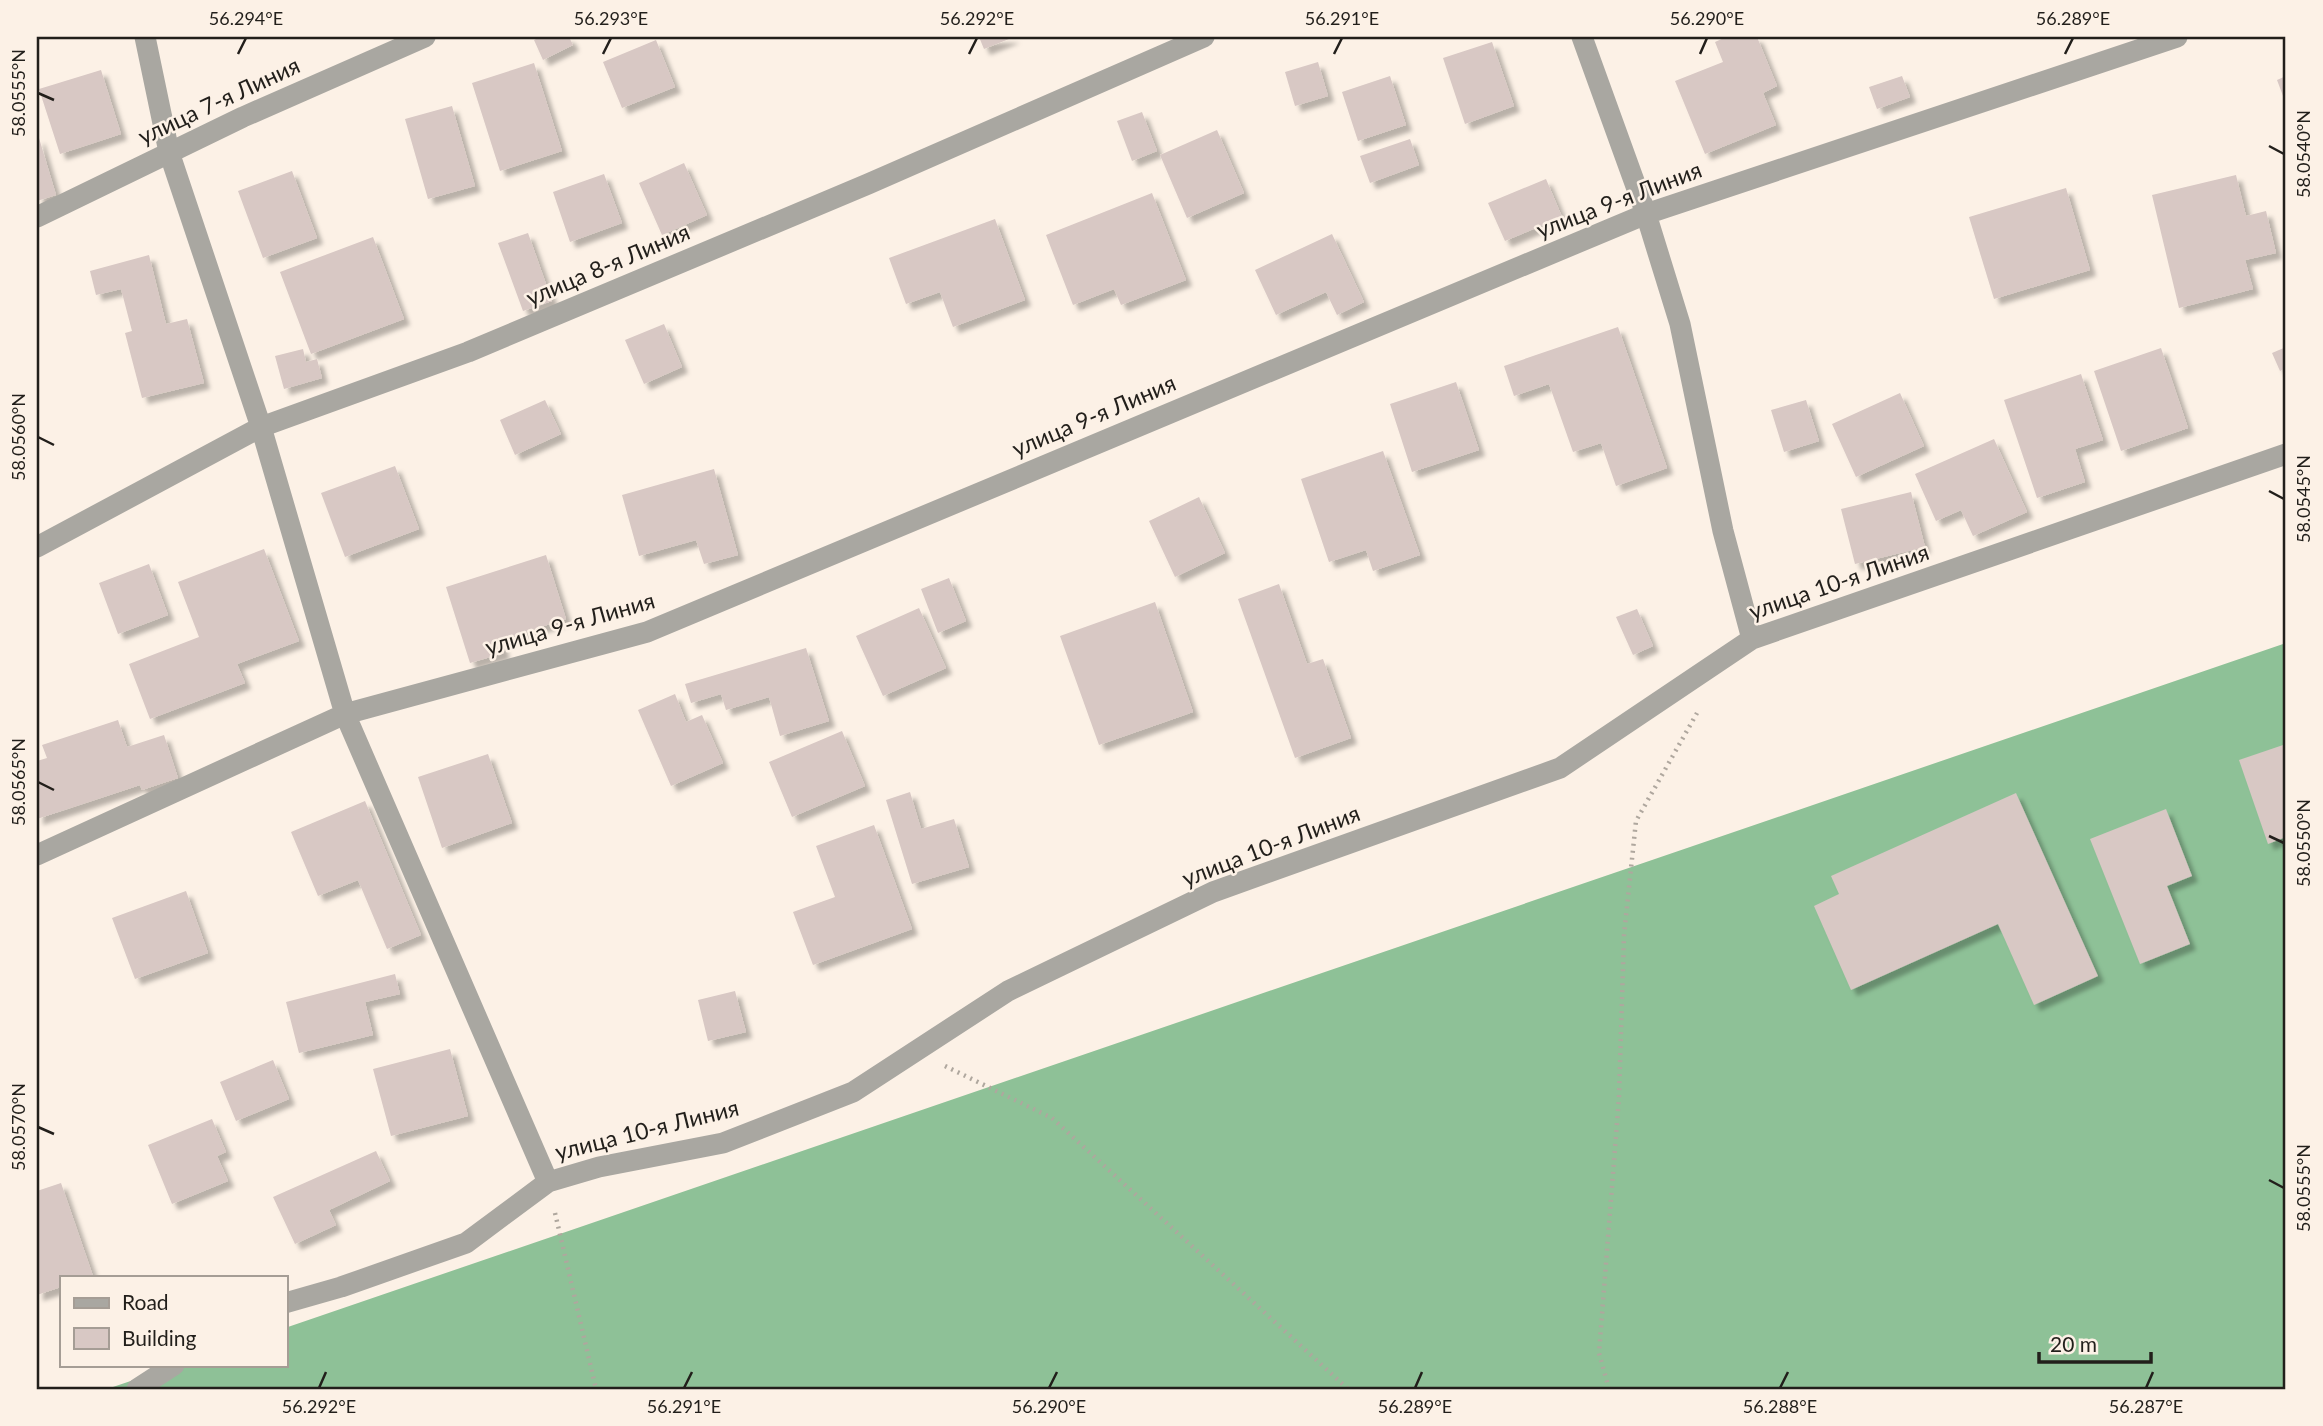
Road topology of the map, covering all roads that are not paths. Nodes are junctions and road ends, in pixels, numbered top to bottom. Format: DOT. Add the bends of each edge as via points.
graph roads {
  1 [pos="145,37"];
  2 [pos="425,37"];
  3 [pos="1204,37"];
  4 [pos="1582,37"];
  5 [pos="2177,37"];
  6 [pos="169,152"];
  7 [pos="1646,214"];
  8 [pos="37,217"];
  9 [pos="261,427"];
  10 [pos="2286,454"];
  11 [pos="37,547"];
  12 [pos="1752,639"];
  13 [pos="345,714"];
  14 [pos="37,855"];
  15 [pos="548,1182"];
  16 [pos="287,1302"];
  17 [pos="172,1366"];
  18 [pos="137,1389"];
  1 -- 6 [label="street"];
  2 -- 6 [label="street, улица 7-я Линия"];
  3 -- 9 [label="street, улица 8-я Линия" via="468,352"];
  4 -- 7 [label="street"];
  5 -- 7 [label="street, улица 9-я Линия"];
  6 -- 8 [label="street, улица 7-я Линия"];
  6 -- 9 [label="street"];
  7 -- 12 [label="street" via="1680,324 1723,531"];
  7 -- 13 [label="street, улица 9-я Линия" via="647,632"];
  9 -- 11 [label="street, улица 8-я Линия"];
  9 -- 13 [label="street"];
  10 -- 12 [label="street, улица 10-я Линия"];
  12 -- 15 [label="street, улица 10-я Линия" via="1560,768 1213,892 1008,991 853,1092 723,1143 599,1167"];
  13 -- 14 [label="street, улица 9-я Линия"];
  13 -- 15 [label="street"];
  15 -- 16 [label="street, улица 10-я Линия" via="466,1242"];
  17 -- 18 [label="street"];
}
